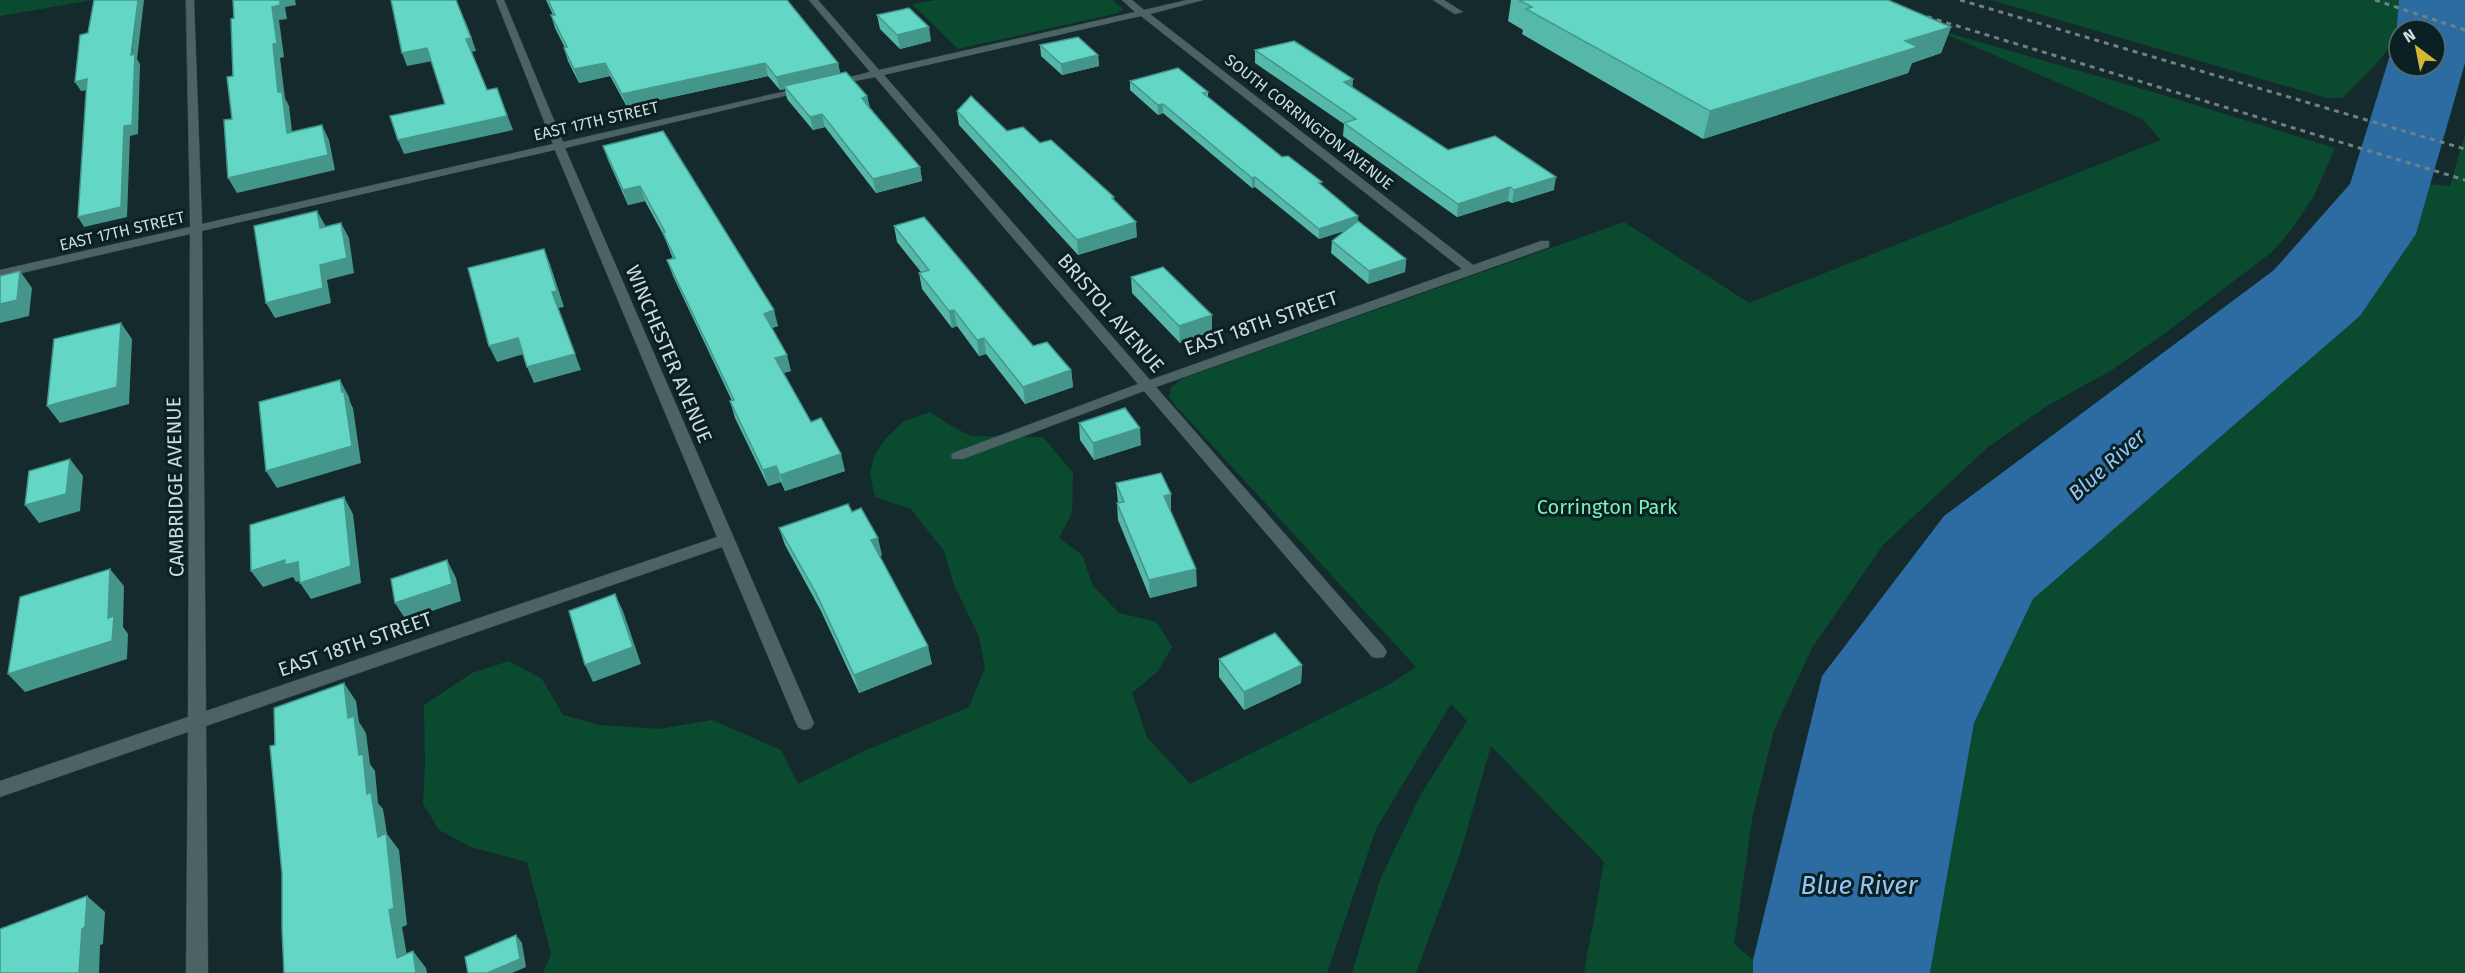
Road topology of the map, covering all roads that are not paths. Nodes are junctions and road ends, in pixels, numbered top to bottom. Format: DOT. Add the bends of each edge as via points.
graph roads {
  1 [pos="190,0"];
  2 [pos="500,0"];
  3 [pos="813,0"];
  4 [pos="1126,0"];
  5 [pos="1199,0"];
  6 [pos="1437,0"];
  7 [pos="1458,12"];
  8 [pos="1142,13"];
  9 [pos="877,74"];
  10 [pos="560,144"];
  11 [pos="196,229"];
  12 [pos="1545,244"];
  13 [pos="1472,270"];
  14 [pos="0,274"];
  15 [pos="1146,386"];
  16 [pos="958,456"];
  17 [pos="725,540"];
  18 [pos="1378,652"];
  19 [pos="198,721"];
  20 [pos="805,723"];
  21 [pos="0,789"];
  22 [pos="197,973"];
  1 -- 11 [label="street, CAMBRIDGE AVENUE"];
  2 -- 10 [label="street, WINCHESTER AVENUE"];
  3 -- 9 [label="street, BRISTOL AVENUE"];
  4 -- 8 [label="street, SOUTH CORRINGTON AVENUE"];
  5 -- 8 [label="street, EAST 17TH STREET"];
  6 -- 7 [label="street"];
  8 -- 9 [label="street, EAST 17TH STREET"];
  8 -- 13 [label="street, SOUTH CORRINGTON AVENUE"];
  9 -- 10 [label="street, EAST 17TH STREET"];
  9 -- 15 [label="street, BRISTOL AVENUE"];
  10 -- 11 [label="street, EAST 17TH STREET"];
  10 -- 17 [label="street, WINCHESTER AVENUE"];
  11 -- 14 [label="street, EAST 17TH STREET"];
  11 -- 19 [label="street, CAMBRIDGE AVENUE"];
  12 -- 13 [label="street, EAST 18TH STREET"];
  13 -- 15 [label="street, EAST 18TH STREET"];
  15 -- 16 [label="street, EAST 18TH STREET"];
  15 -- 18 [label="street, BRISTOL AVENUE"];
  17 -- 19 [label="street, EAST 18TH STREET"];
  17 -- 20 [label="street, WINCHESTER AVENUE"];
  19 -- 21 [label="street, EAST 18TH STREET"];
  19 -- 22 [label="street, CAMBRIDGE AVENUE"];
}
